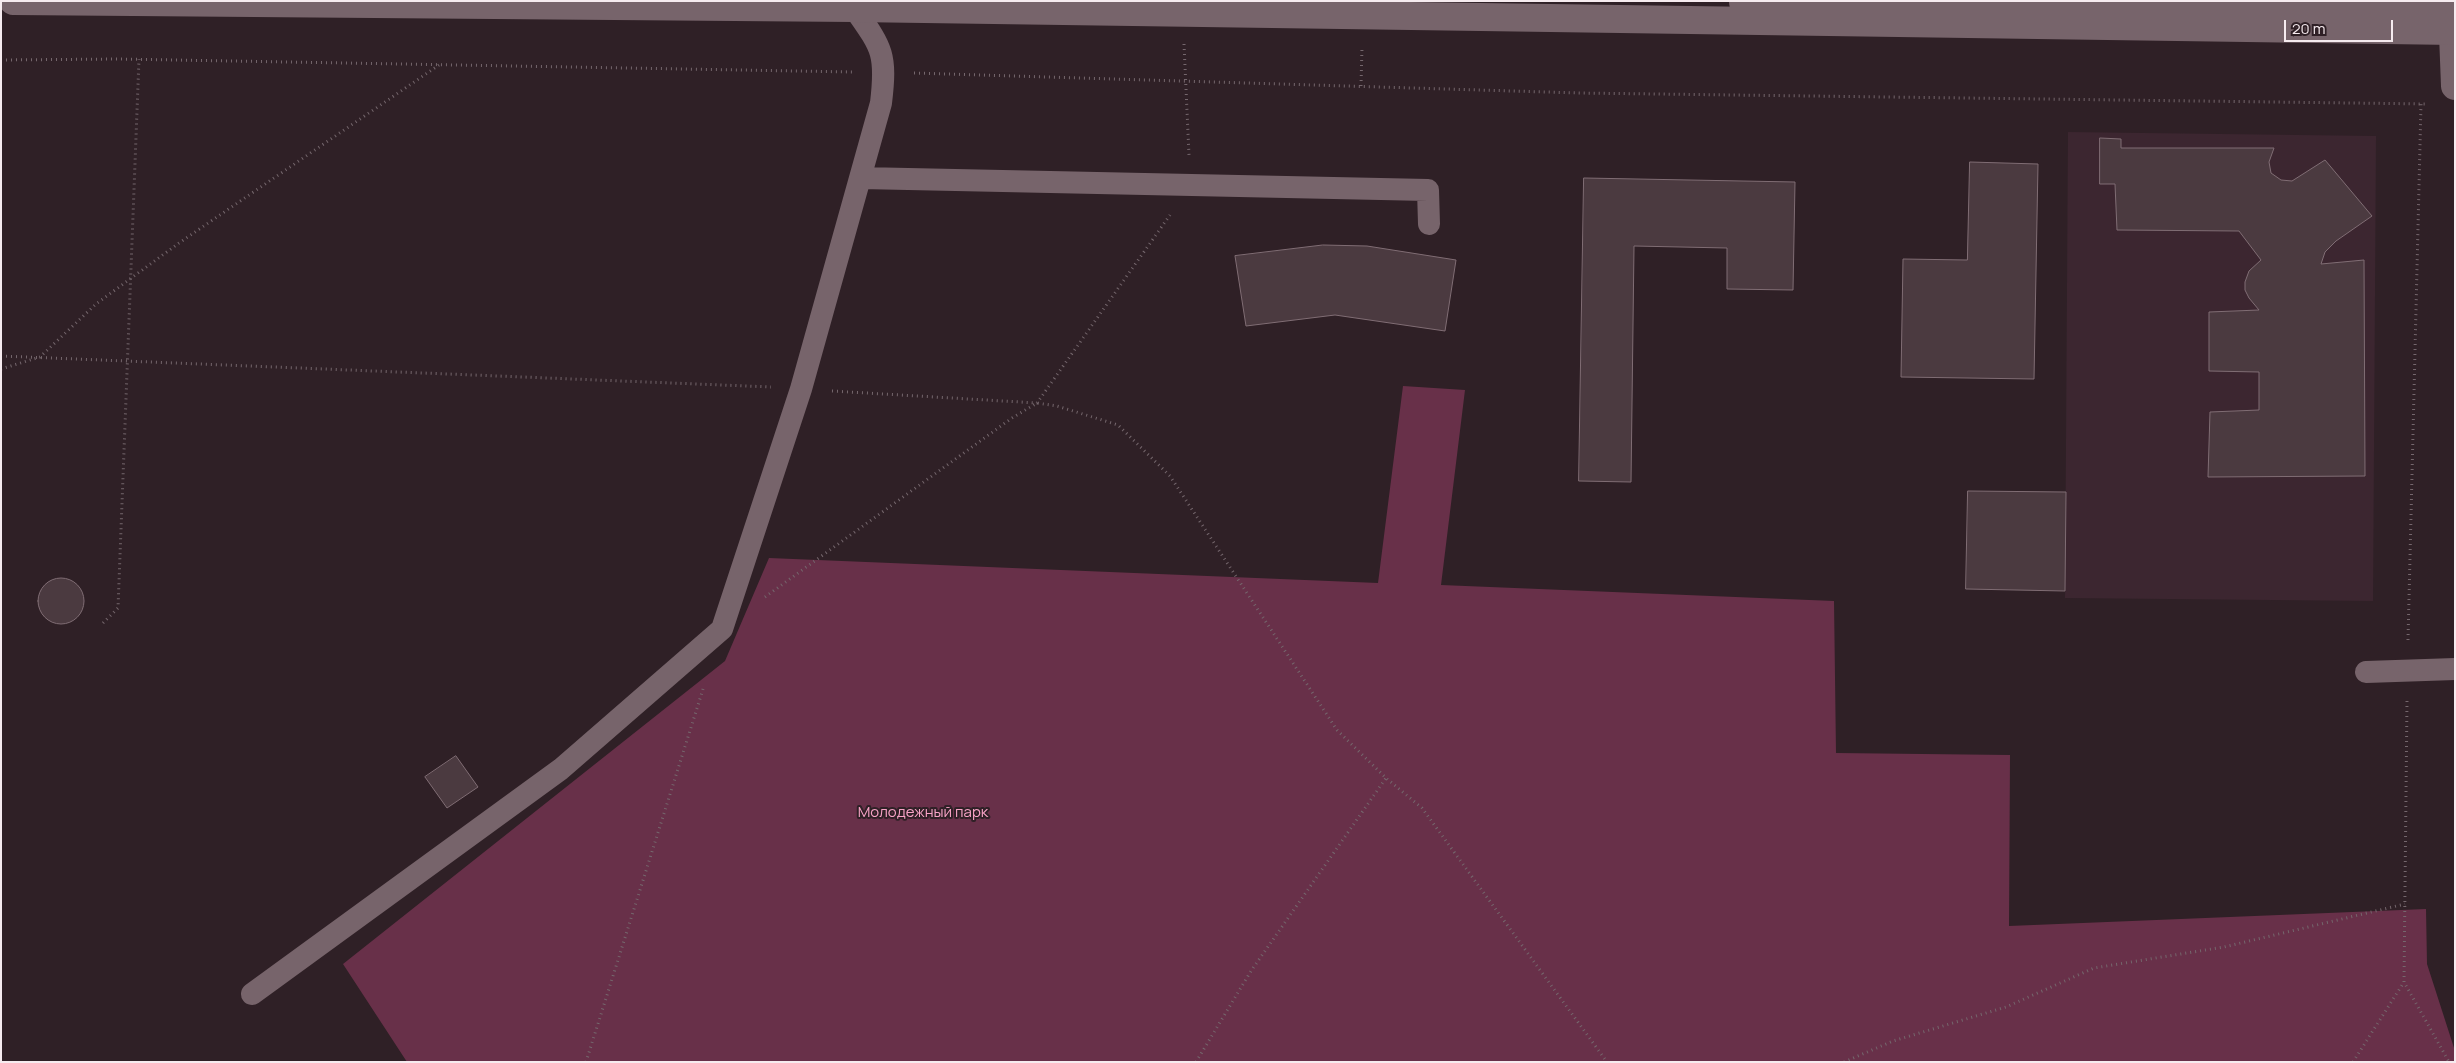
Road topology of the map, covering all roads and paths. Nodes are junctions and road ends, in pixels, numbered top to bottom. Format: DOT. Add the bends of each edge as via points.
graph roads {
  1 [pos="12,1"];
  2 [pos="1639,1"];
  3 [pos="1733,2"];
  4 [pos="2027,3"];
  5 [pos="2198,3"];
  6 [pos="854,8"];
  7 [pos="1274,8"];
  8 [pos="2453,19"];
  9 [pos="139,59"];
  10 [pos="1,60"];
  11 [pos="440,64"];
  12 [pos="884,72"];
  13 [pos="1184,80"];
  14 [pos="2455,86"];
  15 [pos="2421,104"];
  16 [pos="2430,104"];
  17 [pos="861,178"];
  18 [pos="1186,185"];
  19 [pos="1429,224"];
  20 [pos="130,279"];
  21 [pos="1,356"];
  22 [pos="40,357"];
  23 [pos="127,361"];
  24 [pos="1,369"];
  25 [pos="801,389"];
  26 [pos="1037,403"];
  27 [pos="762,600"];
  28 [pos="103,624"];
  29 [pos="2455,669"];
  30 [pos="2407,670"];
  31 [pos="2366,672"];
  32 [pos="707,676"];
  33 [pos="1386,778"];
  34 [pos="2405,904"];
  35 [pos="2404,982"];
  36 [pos="252,994"];
  37 [pos="586,1062"];
  38 [pos="1196,1062"];
  39 [pos="1606,1062"];
  40 [pos="1844,1062"];
  41 [pos="2353,1062"];
  42 [pos="2449,1062"];
  1 -- 6 [label="street"];
  2 -- 3 [label="street"];
  3 -- 4 [label="street"];
  4 -- 5 [label="street"];
  5 -- 8 [label="street"];
  6 -- 7 [label="street"];
  6 -- 12 [label="lane" via="875,39 882,55"];
  7 -- 8 [label="street"];
  8 -- 14 [label="street"];
  9 -- 10 [label="path"];
  9 -- 11 [label="path"];
  9 -- 20 [label="path"];
  11 -- 12 [label="path"];
  11 -- 20 [label="path"];
  12 -- 13 [label="path"];
  12 -- 17 [label="lane" via="881,103"];
  13 -- 15 [label="path" via="1579,93"];
  13 -- 18 [label="path" via="1189,157"];
  15 -- 16 [label="path"];
  15 -- 30 [label="path"];
  17 -- 18 [label="lane"];
  17 -- 25 [label="lane"];
  18 -- 19 [label="lane" via="1428,190"];
  18 -- 26 [label="path" via="1171,213"];
  20 -- 22 [label="path" via="96,304"];
  20 -- 23 [label="path"];
  21 -- 22 [label="path"];
  22 -- 23 [label="path"];
  22 -- 24 [label="path"];
  23 -- 25 [label="path"];
  23 -- 28 [label="path" via="118,608"];
  25 -- 26 [label="path"];
  25 -- 36 [label="lane" via="722,629 561,768"];
  26 -- 27 [label="path"];
  26 -- 33 [label="path" via="1118,425 1170,476 1337,730"];
  29 -- 30 [label="lane"];
  30 -- 31 [label="lane"];
  30 -- 34 [label="path"];
  32 -- 37 [label="path"];
  33 -- 38 [label="path" via="1250,971"];
  33 -- 39 [label="path" via="1422,808"];
  34 -- 35 [label="path"];
  34 -- 40 [label="path" via="2224,947 2094,968 2006,1007 1893,1041"];
  35 -- 41 [label="path"];
  35 -- 42 [label="path"];
}
